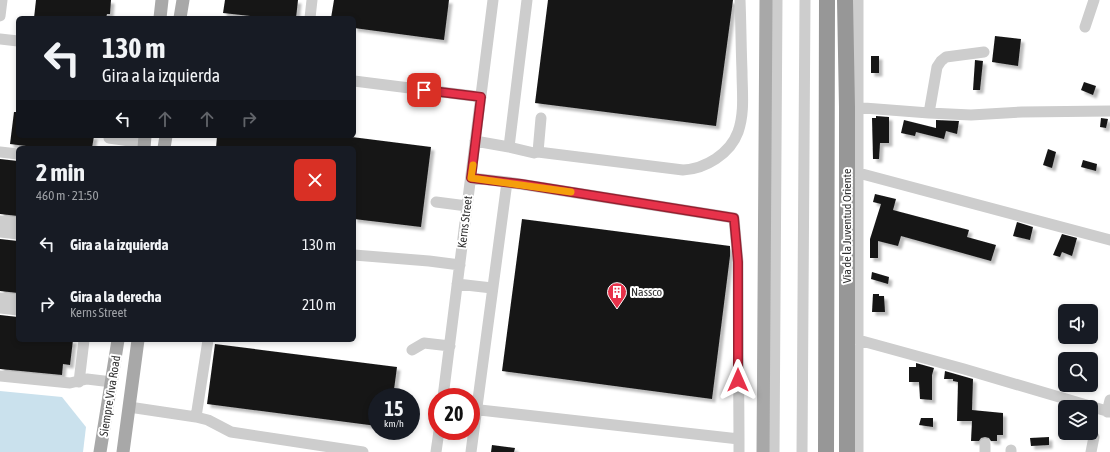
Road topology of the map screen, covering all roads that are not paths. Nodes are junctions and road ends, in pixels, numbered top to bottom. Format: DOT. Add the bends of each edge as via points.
graph roads {
  1 [pos="2,0"];
  2 [pos="162,0"];
  3 [pos="183,0"];
  4 [pos="312,0"];
  5 [pos="493,0"];
  6 [pos="527,0"];
  7 [pos="740,0"];
  8 [pos="758,0"];
  9 [pos="766,0"];
  10 [pos="777,0"];
  11 [pos="805,0"];
  12 [pos="827,0"];
  13 [pos="845,0"];
  14 [pos="858,0"];
  15 [pos="1094,0"];
  16 [pos="0,16"];
  17 [pos="160,16"];
  18 [pos="180,16"];
  19 [pos="310,16"];
  20 [pos="1085,27"];
  21 [pos="0,38"];
  22 [pos="16,40"];
  23 [pos="984,52"];
  24 [pos="356,81"];
  25 [pos="481,97"];
  26 [pos="853,107"];
  27 [pos="1110,112"];
  28 [pos="929,113"];
  29 [pos="541,118"];
  30 [pos="110,138"];
  31 [pos="475,141"];
  32 [pos="144,142"];
  33 [pos="509,147"];
  34 [pos="0,152"];
  35 [pos="538,152"];
  36 [pos="16,154"];
  37 [pos="853,171"];
  38 [pos="471,178"];
  39 [pos="507,182"];
  40 [pos="436,202"];
  41 [pos="467,206"];
  42 [pos="0,221"];
  43 [pos="16,223"];
  44 [pos="0,232"];
  45 [pos="16,234"];
  46 [pos="1110,240"];
  47 [pos="356,255"];
  48 [pos="460,265"];
  49 [pos="458,284"];
  50 [pos="492,288"];
  51 [pos="0,298"];
  52 [pos="16,300"];
  53 [pos="0,308"];
  54 [pos="16,310"];
  55 [pos="852,338"];
  56 [pos="84,342"];
  57 [pos="118,342"];
  58 [pos="138,342"];
  59 [pos="208,342"];
  60 [pos="450,346"];
  61 [pos="412,350"];
  62 [pos="0,376"];
  63 [pos="78,382"];
  64 [pos="112,382"];
  65 [pos="444,388"];
  66 [pos="477,388"];
  67 [pos="1110,400"];
  68 [pos="129,407"];
  69 [pos="480,410"];
  70 [pos="1108,412"];
  71 [pos="196,417"];
  72 [pos="739,439"];
  73 [pos="438,440"];
  74 [pos="472,440"];
  75 [pos="1093,440"];
  76 [pos="100,452"];
  77 [pos="123,452"];
  78 [pos="363,452"];
  79 [pos="436,452"];
  80 [pos="471,452"];
  81 [pos="739,452"];
  82 [pos="755,452"];
  83 [pos="763,452"];
  84 [pos="774,452"];
  85 [pos="802,452"];
  86 [pos="826,452"];
  87 [pos="847,452"];
  88 [pos="858,452"];
  89 [pos="1091,452"];
  1 -- 16 [label="street"];
  2 -- 17 [label="main road"];
  3 -- 18 [label="main road"];
  4 -- 19 [label="street"];
  5 -- 25 [label="street, Kerns Street"];
  6 -- 33 [label="street"];
  7 -- 35 [label="street" via="742,112 738,133 724,152 709,163 683,170"];
  8 -- 82 [label="main road"];
  9 -- 83 [label="main road"];
  10 -- 84 [label="street"];
  11 -- 85 [label="street"];
  12 -- 86 [label="highway, Vía de la Juventud Oriente"];
  13 -- 26 [label="highway, Vía de la Juventud Oriente"];
  14 -- 26 [label="street"];
  15 -- 20 [label="street"];
  21 -- 22 [label="street"];
  23 -- 28 [label="street" via="946,57 941,61 937,67"];
  24 -- 25 [label="street"];
  25 -- 31 [label="street, Kerns Street"];
  26 -- 28 [label="street"];
  26 -- 37 [label="highway, Vía de la Juventud Oriente"];
  27 -- 28 [label="street" via="971,115"];
  29 -- 35 [label="street"];
  30 -- 32 [label="street"];
  31 -- 33 [label="street"];
  31 -- 38 [label="street, Kerns Street"];
  33 -- 35 [label="street"];
  34 -- 36 [label="street"];
  37 -- 46 [label="street"];
  37 -- 55 [label="highway, Vía de la Juventud Oriente"];
  38 -- 39 [label="street"];
  38 -- 41 [label="street, Kerns Street"];
  39 -- 50 [label="street"];
  39 -- 72 [label="street" via="734,218 738,262"];
  40 -- 41 [label="street"];
  41 -- 48 [label="street, Kerns Street"];
  42 -- 43 [label="street"];
  44 -- 45 [label="street"];
  47 -- 48 [label="street"];
  48 -- 49 [label="street, Kerns Street"];
  49 -- 50 [label="street"];
  49 -- 60 [label="street, Kerns Street"];
  50 -- 66 [label="street"];
  51 -- 52 [label="street"];
  53 -- 54 [label="street"];
  55 -- 70 [label="street"];
  55 -- 87 [label="highway, Vía de la Juventud Oriente"];
  55 -- 88 [label="street"];
  56 -- 63 [label="street"];
  57 -- 64 [label="main road, Siempre Viva Road"];
  58 -- 68 [label="main road, Siempre Viva Road"];
  59 -- 71 [label="street"];
  60 -- 61 [label="street" via="424,343"];
  60 -- 65 [label="street, Kerns Street"];
  62 -- 63 [label="street"];
  63 -- 64 [label="street" via="87,378"];
  64 -- 76 [label="main road, Siempre Viva Road"];
  67 -- 70 [label="street"];
  68 -- 71 [label="street"];
  68 -- 77 [label="main road, Siempre Viva Road"];
  69 -- 72 [label="street"];
  71 -- 78 [label="street" via="231,432"];
  72 -- 81 [label="street"];
  73 -- 79 [label="street"];
  74 -- 80 [label="street"];
  75 -- 89 [label="street"];
}
